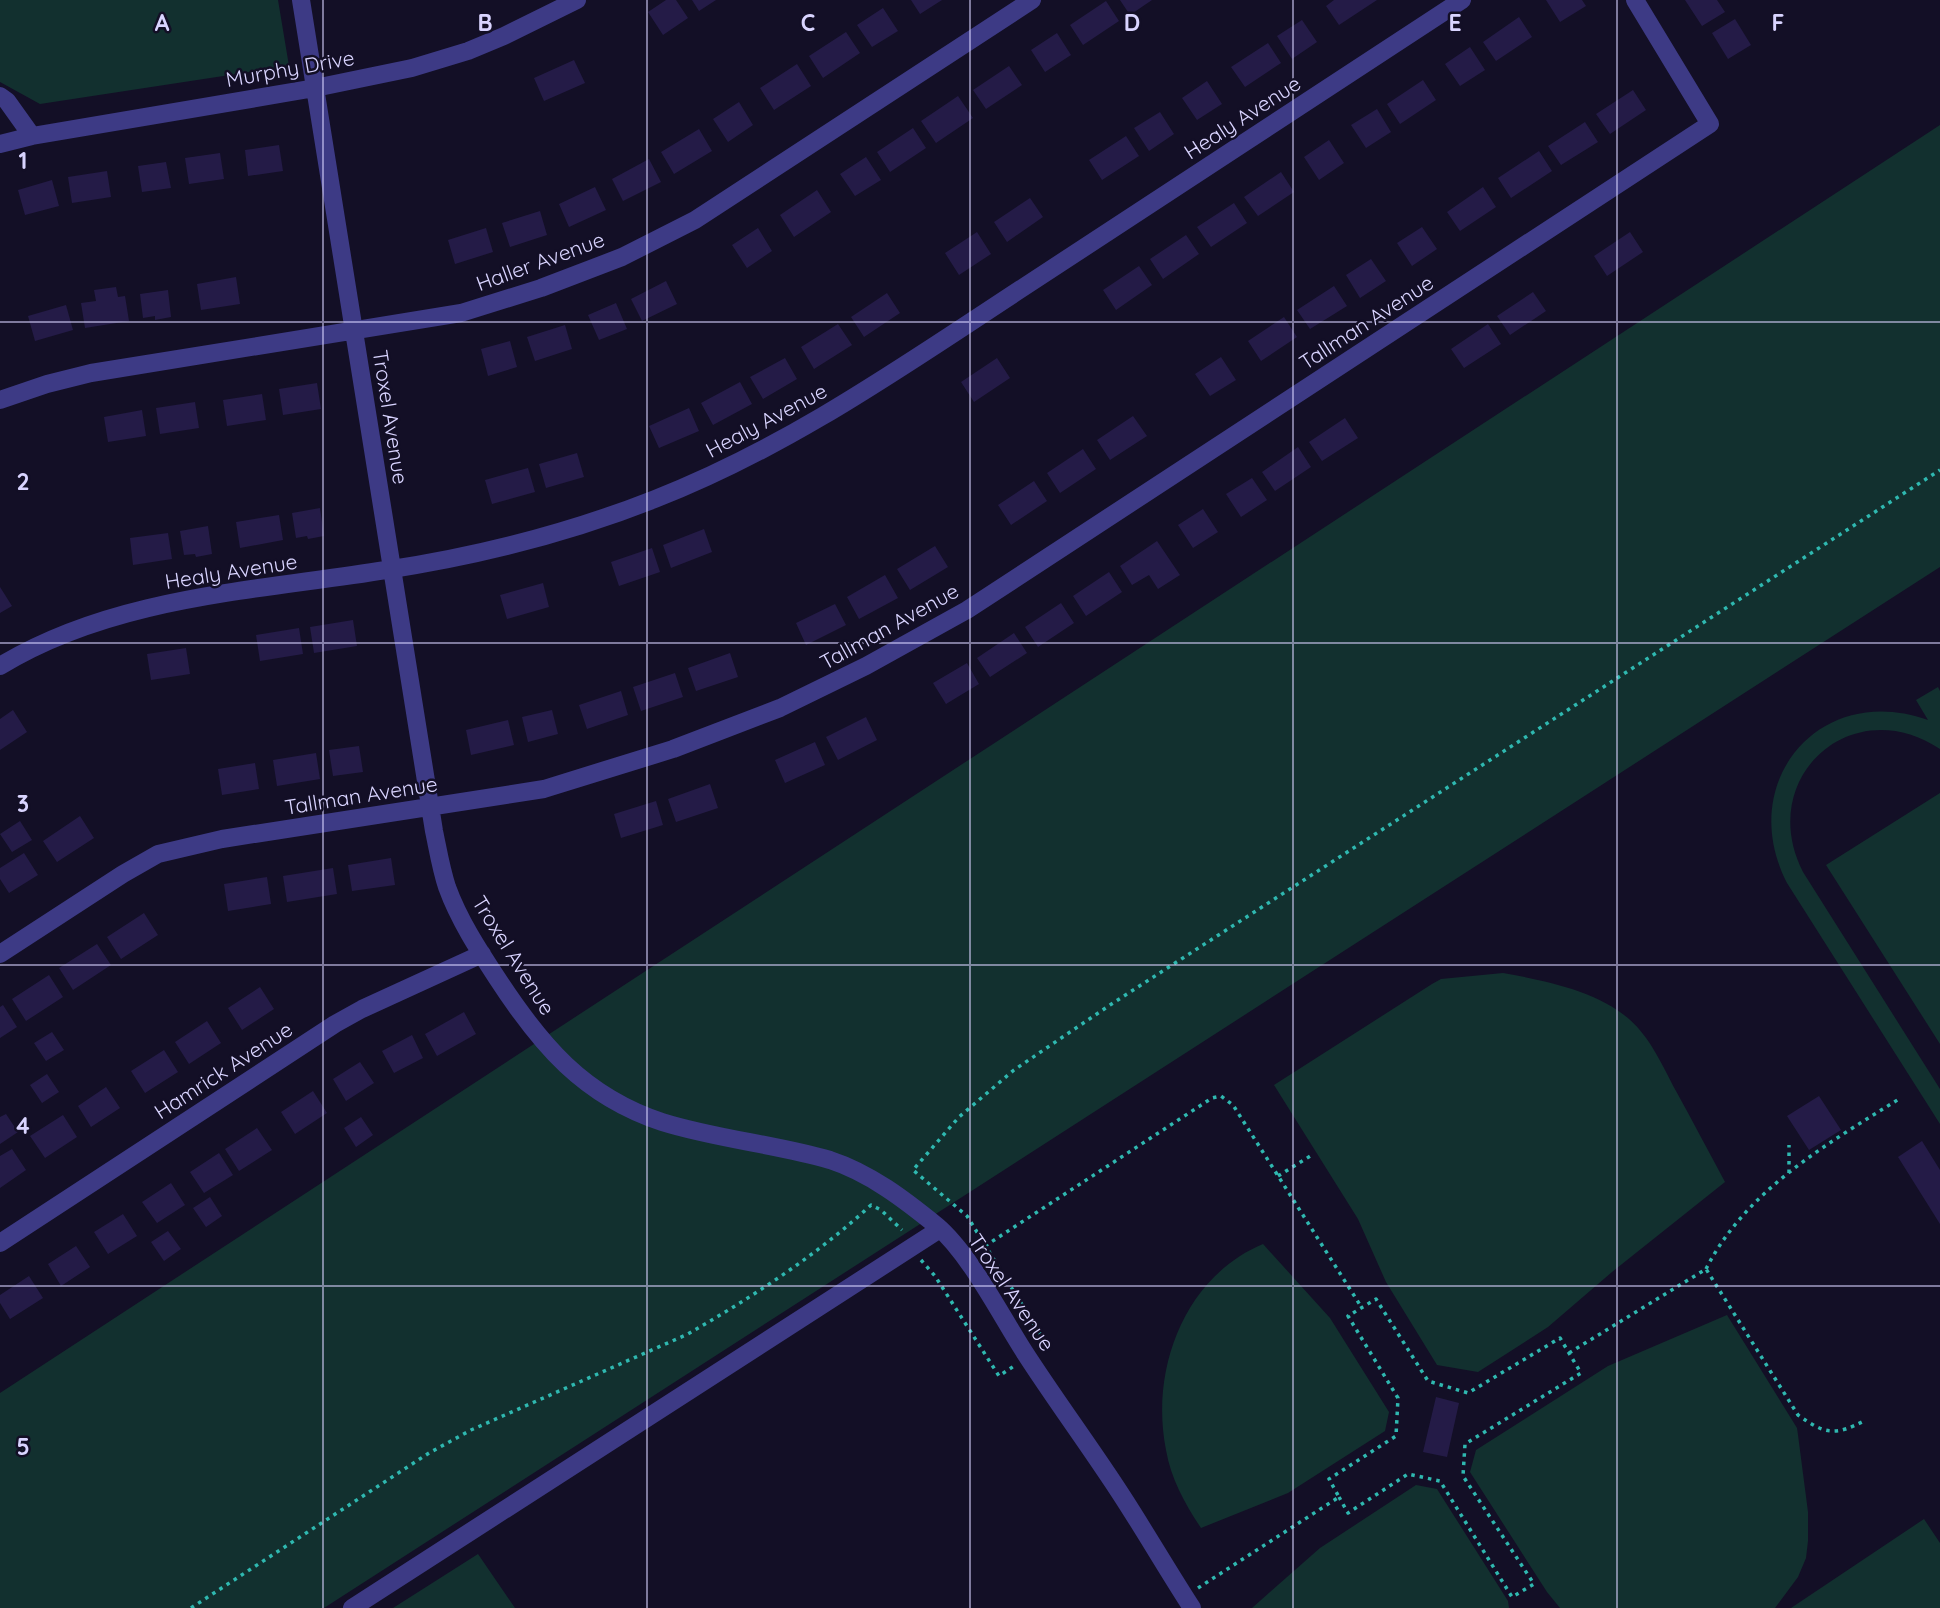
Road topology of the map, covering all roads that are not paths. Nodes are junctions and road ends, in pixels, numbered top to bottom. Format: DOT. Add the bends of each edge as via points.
graph roads {
  1 [pos="301,0"];
  2 [pos="578,0"];
  3 [pos="1032,0"];
  4 [pos="1462,0"];
  5 [pos="1635,0"];
  6 [pos="315,88"];
  7 [pos="0,96"];
  8 [pos="32,136"];
  9 [pos="0,144"];
  10 [pos="355,331"];
  11 [pos="0,400"];
  12 [pos="392,569"];
  13 [pos="0,666"];
  14 [pos="430,807"];
  15 [pos="0,954"];
  16 [pos="482,954"];
  17 [pos="940,1229"];
  18 [pos="0,1243"];
  19 [pos="1188,1602"];
  20 [pos="352,1608"];
  1 -- 6 [label="street, Troxel Avenue"];
  2 -- 6 [label="street, Murphy Drive" via="468,51"];
  3 -- 10 [label="street, Haller Avenue" via="695,220 622,257 461,313"];
  4 -- 12 [label="street, Healy Avenue" via="873,386 771,446 699,481 606,517 496,549"];
  5 -- 14 [label="street, Tallman Avenue" via="1710,124 967,610 889,655 790,704 673,749 544,789"];
  6 -- 8 [label="street, Murphy Drive"];
  6 -- 10 [label="street, Troxel Avenue"];
  7 -- 8 [label="street"];
  8 -- 9 [label="street, Murphy Drive"];
  10 -- 11 [label="street, Haller Avenue" via="91,373"];
  10 -- 12 [label="street, Troxel Avenue"];
  12 -- 13 [label="street, Healy Avenue" via="135,611 56,636"];
  12 -- 14 [label="street, Troxel Avenue"];
  14 -- 15 [label="street, Tallman Avenue" via="222,839 158,854"];
  14 -- 16 [label="street, Troxel Avenue" via="447,886"];
  16 -- 17 [label="street, Troxel Avenue" via="543,1043 567,1068 614,1100 662,1122 831,1161 899,1196"];
  16 -- 18 [label="street, Hamrick Avenue" via="335,1024"];
  17 -- 19 [label="street, Troxel Avenue" via="960,1251"];
  17 -- 20 [label="street"];
}
